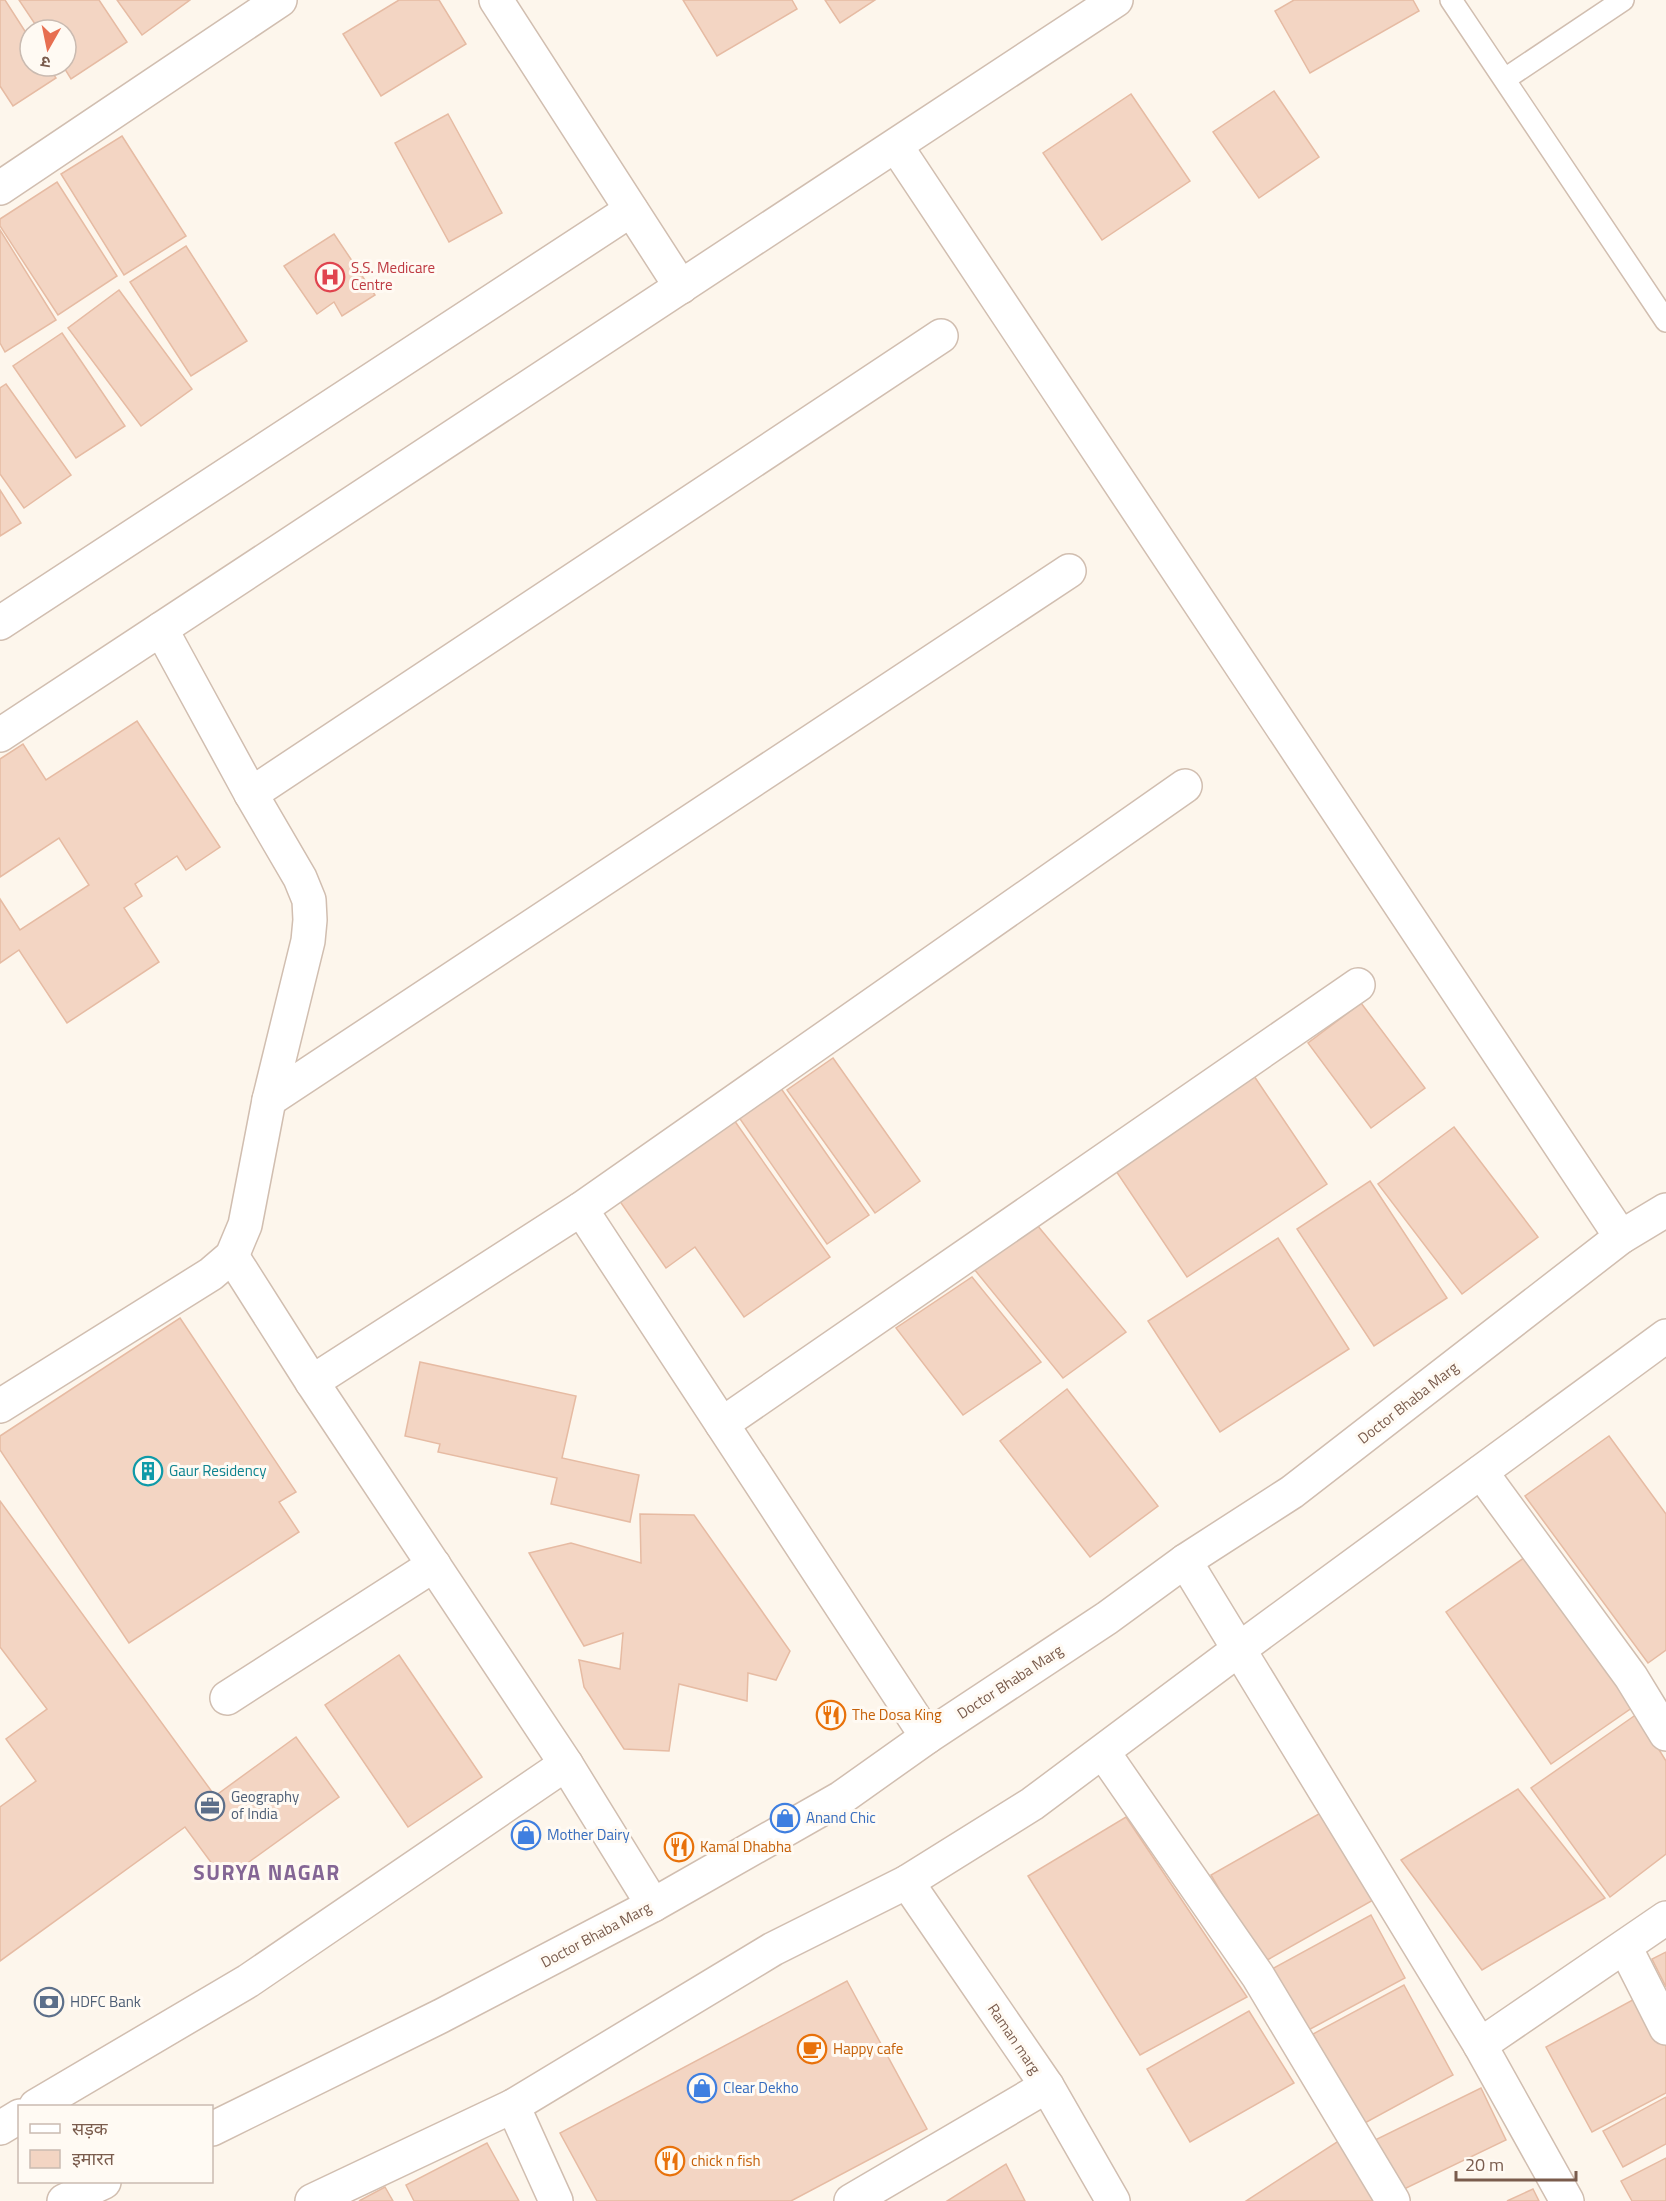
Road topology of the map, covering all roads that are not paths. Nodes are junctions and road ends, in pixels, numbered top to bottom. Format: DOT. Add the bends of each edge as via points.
graph roads {
  1 [pos="280,0"];
  2 [pos="495,0"];
  3 [pos="1116,0"];
  4 [pos="1451,0"];
  5 [pos="1623,0"];
  6 [pos="1505,79"];
  7 [pos="896,146"];
  8 [pos="0,188"];
  9 [pos="631,210"];
  10 [pos="681,287"];
  11 [pos="1666,321"];
  12 [pos="941,336"];
  13 [pos="1069,571"];
  14 [pos="0,623"];
  15 [pos="161,629"];
  16 [pos="0,735"];
  17 [pos="1185,786"];
  18 [pos="251,794"];
  19 [pos="1358,985"];
  20 [pos="269,1100"];
  21 [pos="582,1209"];
  22 [pos="1666,1210"];
  23 [pos="1621,1237"];
  24 [pos="232,1256"];
  25 [pos="1666,1336"];
  26 [pos="312,1382"];
  27 [pos="0,1406"];
  28 [pos="722,1424"];
  29 [pos="1481,1472"];
  30 [pos="1185,1561"];
  31 [pos="434,1565"];
  32 [pos="1238,1650"];
  33 [pos="227,1698"];
  34 [pos="1666,1734"];
  35 [pos="927,1737"];
  36 [pos="1102,1752"];
  37 [pos="566,1764"];
  38 [pos="907,1882"];
  39 [pos="653,1905"];
  40 [pos="1666,1918"];
  41 [pos="1625,1947"];
  42 [pos="1666,2028"];
  43 [pos="1480,2044"];
  44 [pos="1047,2086"];
  45 [pos="38,2105"];
  46 [pos="513,2106"];
  47 [pos="18,2117"];
  48 [pos="0,2128"];
  49 [pos="213,2129"];
  50 [pos="100,2183"];
  51 [pos="64,2201"];
  52 [pos="312,2201"];
  53 [pos="556,2201"];
  54 [pos="852,2201"];
  55 [pos="1113,2201"];
  56 [pos="1393,2201"];
  57 [pos="1567,2201"];
  1 -- 8 [label="street"];
  2 -- 9 [label="street"];
  3 -- 7 [label="street"];
  4 -- 6 [label="lane"];
  5 -- 6 [label="lane"];
  6 -- 11 [label="lane"];
  7 -- 10 [label="street"];
  7 -- 23 [label="street"];
  9 -- 10 [label="street"];
  9 -- 14 [label="street"];
  10 -- 15 [label="street"];
  12 -- 18 [label="street"];
  13 -- 20 [label="street"];
  15 -- 16 [label="street"];
  15 -- 18 [label="street"];
  17 -- 21 [label="street"];
  18 -- 20 [label="street" via="309,900 308,941"];
  19 -- 28 [label="street"];
  20 -- 24 [label="street" via="245,1225"];
  21 -- 26 [label="street"];
  21 -- 28 [label="street"];
  22 -- 23 [label="street, Doctor Bhaba Marg"];
  23 -- 30 [label="street, Doctor Bhaba Marg" via="1292,1492"];
  24 -- 26 [label="street"];
  24 -- 27 [label="street" via="211,1274"];
  25 -- 29 [label="street"];
  26 -- 31 [label="street"];
  28 -- 35 [label="street"];
  29 -- 32 [label="street"];
  29 -- 34 [label="street" via="1631,1677"];
  30 -- 32 [label="street"];
  30 -- 35 [label="street, Doctor Bhaba Marg" via="1107,1618"];
  31 -- 33 [label="street"];
  31 -- 37 [label="street"];
  32 -- 36 [label="street"];
  32 -- 43 [label="street"];
  35 -- 39 [label="street, Doctor Bhaba Marg" via="841,1798"];
  36 -- 38 [label="street" via="1032,1804"];
  36 -- 56 [label="street" via="1258,1976"];
  37 -- 39 [label="street"];
  37 -- 45 [label="street" via="248,1981"];
  38 -- 44 [label="street, Raman marg"];
  38 -- 46 [label="street" via="773,1949"];
  39 -- 49 [label="street, Doctor Bhaba Marg"];
  40 -- 41 [label="street"];
  41 -- 42 [label="street"];
  41 -- 43 [label="street"];
  43 -- 57 [label="street"];
  44 -- 54 [label="street"];
  44 -- 55 [label="street, Raman marg"];
  46 -- 52 [label="street"];
  46 -- 53 [label="street"];
  47 -- 48 [label="street"];
  50 -- 51 [label="street"];
}
